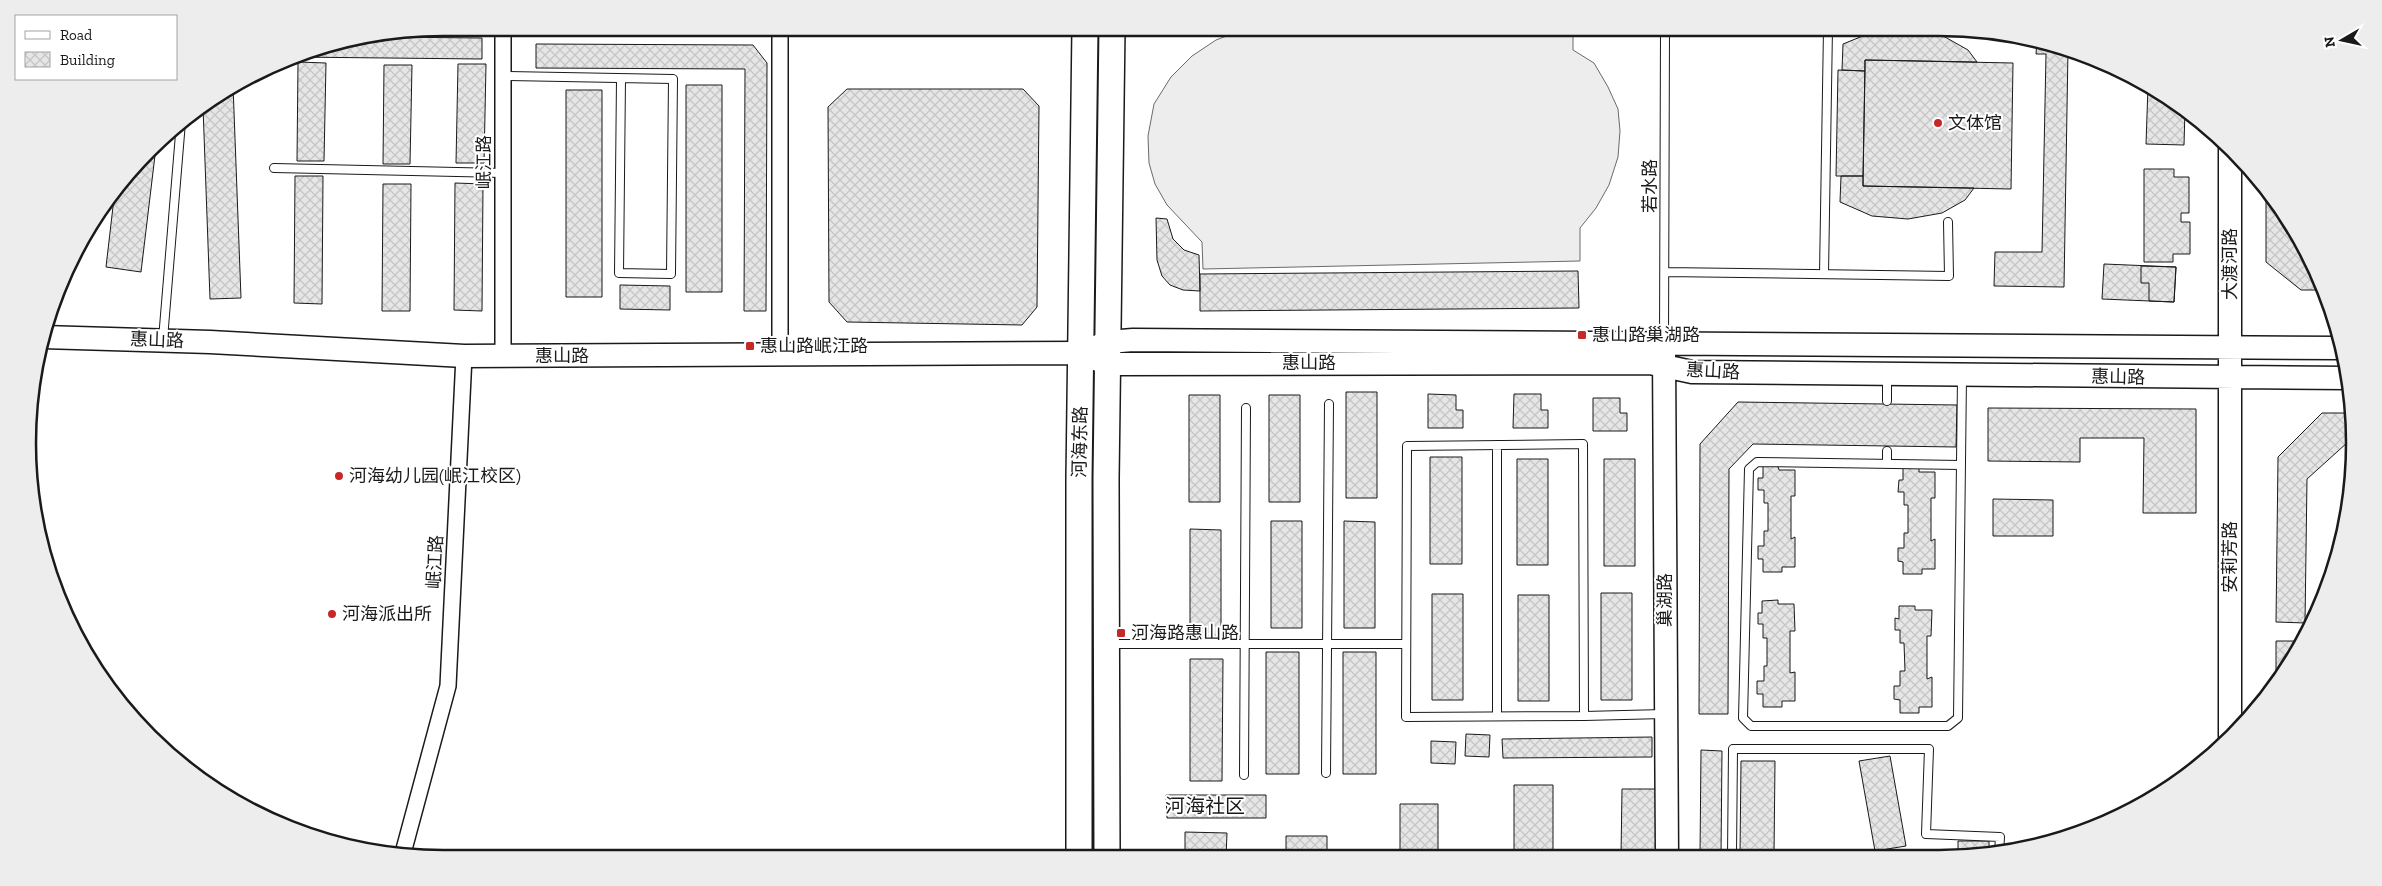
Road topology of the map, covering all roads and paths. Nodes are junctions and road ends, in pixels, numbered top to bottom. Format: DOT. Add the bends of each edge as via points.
graph roads {
  1 [pos="503,36"];
  2 [pos="780,36"];
  3 [pos="1085,36"];
  4 [pos="1112,36"];
  5 [pos="1665,36"];
  6 [pos="1828,36"];
  7 [pos="503,76"];
  8 [pos="621,78"];
  9 [pos="180,133"];
  10 [pos="2230,158"];
  11 [pos="274,168"];
  12 [pos="503,173"];
  13 [pos="1948,222"];
  14 [pos="1665,272"];
  15 [pos="1824,274"];
  16 [pos="50,337"];
  17 [pos="163,340"];
  18 [pos="2229,348"];
  19 [pos="2334,348"];
  20 [pos="1081,353"];
  21 [pos="1108,353"];
  22 [pos="780,355"];
  23 [pos="1664,355"];
  24 [pos="464,356"];
  25 [pos="503,356"];
  26 [pos="1887,375"];
  27 [pos="1962,375"];
  28 [pos="2229,378"];
  29 [pos="2340,378"];
  30 [pos="1887,401"];
  31 [pos="1328,404"];
  32 [pos="1246,408"];
  33 [pos="1498,445"];
  34 [pos="1887,451"];
  35 [pos="1887,464"];
  36 [pos="1961,465"];
  37 [pos="1106,644"];
  38 [pos="1245,644"];
  39 [pos="1327,644"];
  40 [pos="1406,644"];
  41 [pos="1666,714"];
  42 [pos="1497,716"];
  43 [pos="1584,716"];
  44 [pos="2230,728"];
  45 [pos="1326,773"];
  46 [pos="1244,776"];
  47 [pos="2000,845"];
  48 [pos="405,848"];
  49 [pos="1079,850"];
  50 [pos="1107,850"];
  51 [pos="1667,850"];
  52 [pos="1732,850"];
  1 -- 7 [label="street, 岷江路"];
  2 -- 22 [label="street"];
  3 -- 20 [label="main road, 河海东路"];
  4 -- 21 [label="main road, 河海东路"];
  5 -- 14 [label="lane, 若水路"];
  6 -- 15 [label="lane"];
  7 -- 8 [label="lane"];
  7 -- 12 [label="street, 岷江路"];
  8 -- 8 [label="lane" via="674,79 671,274 618,273"];
  9 -- 17 [label="lane"];
  10 -- 18 [label="street, 大渡河路"];
  11 -- 12 [label="lane"];
  12 -- 25 [label="street, 岷江路"];
  13 -- 15 [label="lane" via="1949,276"];
  14 -- 15 [label="lane"];
  14 -- 23 [label="lane, 若水路"];
  16 -- 17 [label="street, 惠山路"];
  17 -- 24 [label="street, 惠山路"];
  18 -- 19 [label="street, 惠山路"];
  18 -- 23 [label="street, 惠山路"];
  18 -- 28 [label="street, 大渡河路"];
  20 -- 21 [label="street, 惠山路"];
  20 -- 22 [label="street, 惠山路"];
  20 -- 49 [label="main road, 河海东路"];
  21 -- 23 [label="street, 惠山路" via="1650,363"];
  21 -- 37 [label="main road, 河海东路"];
  22 -- 25 [label="street, 惠山路"];
  23 -- 26 [label="street, 惠山路" via="1692,372"];
  23 -- 41 [label="street, 巢湖路"];
  24 -- 25 [label="street, 惠山路"];
  24 -- 48 [label="street, 岷江路" via="448,686"];
  26 -- 27 [label="street, 惠山路"];
  26 -- 30 [label="lane"];
  27 -- 28 [label="street, 惠山路"];
  27 -- 36 [label="lane"];
  28 -- 29 [label="street, 惠山路"];
  28 -- 44 [label="street, 安莉芳路"];
  31 -- 39 [label="lane"];
  32 -- 38 [label="lane"];
  33 -- 40 [label="lane" via="1407,446"];
  33 -- 42 [label="lane"];
  33 -- 43 [label="lane" via="1583,444"];
  34 -- 35 [label="lane"];
  35 -- 36 [label="lane"];
  35 -- 36 [label="lane" via="1757,462 1748,469 1743,718 1752,726 1948,726 1958,718"];
  37 -- 38 [label="lane"];
  37 -- 50 [label="main road, 河海东路"];
  38 -- 39 [label="lane"];
  38 -- 46 [label="lane"];
  39 -- 40 [label="lane"];
  39 -- 45 [label="lane"];
  40 -- 42 [label="lane" via="1406,717"];
  41 -- 43 [label="lane"];
  41 -- 51 [label="street, 巢湖路"];
  42 -- 43 [label="lane"];
  47 -- 52 [label="lane" via="2000,837 1926,834 1929,749 1733,749"];
}
